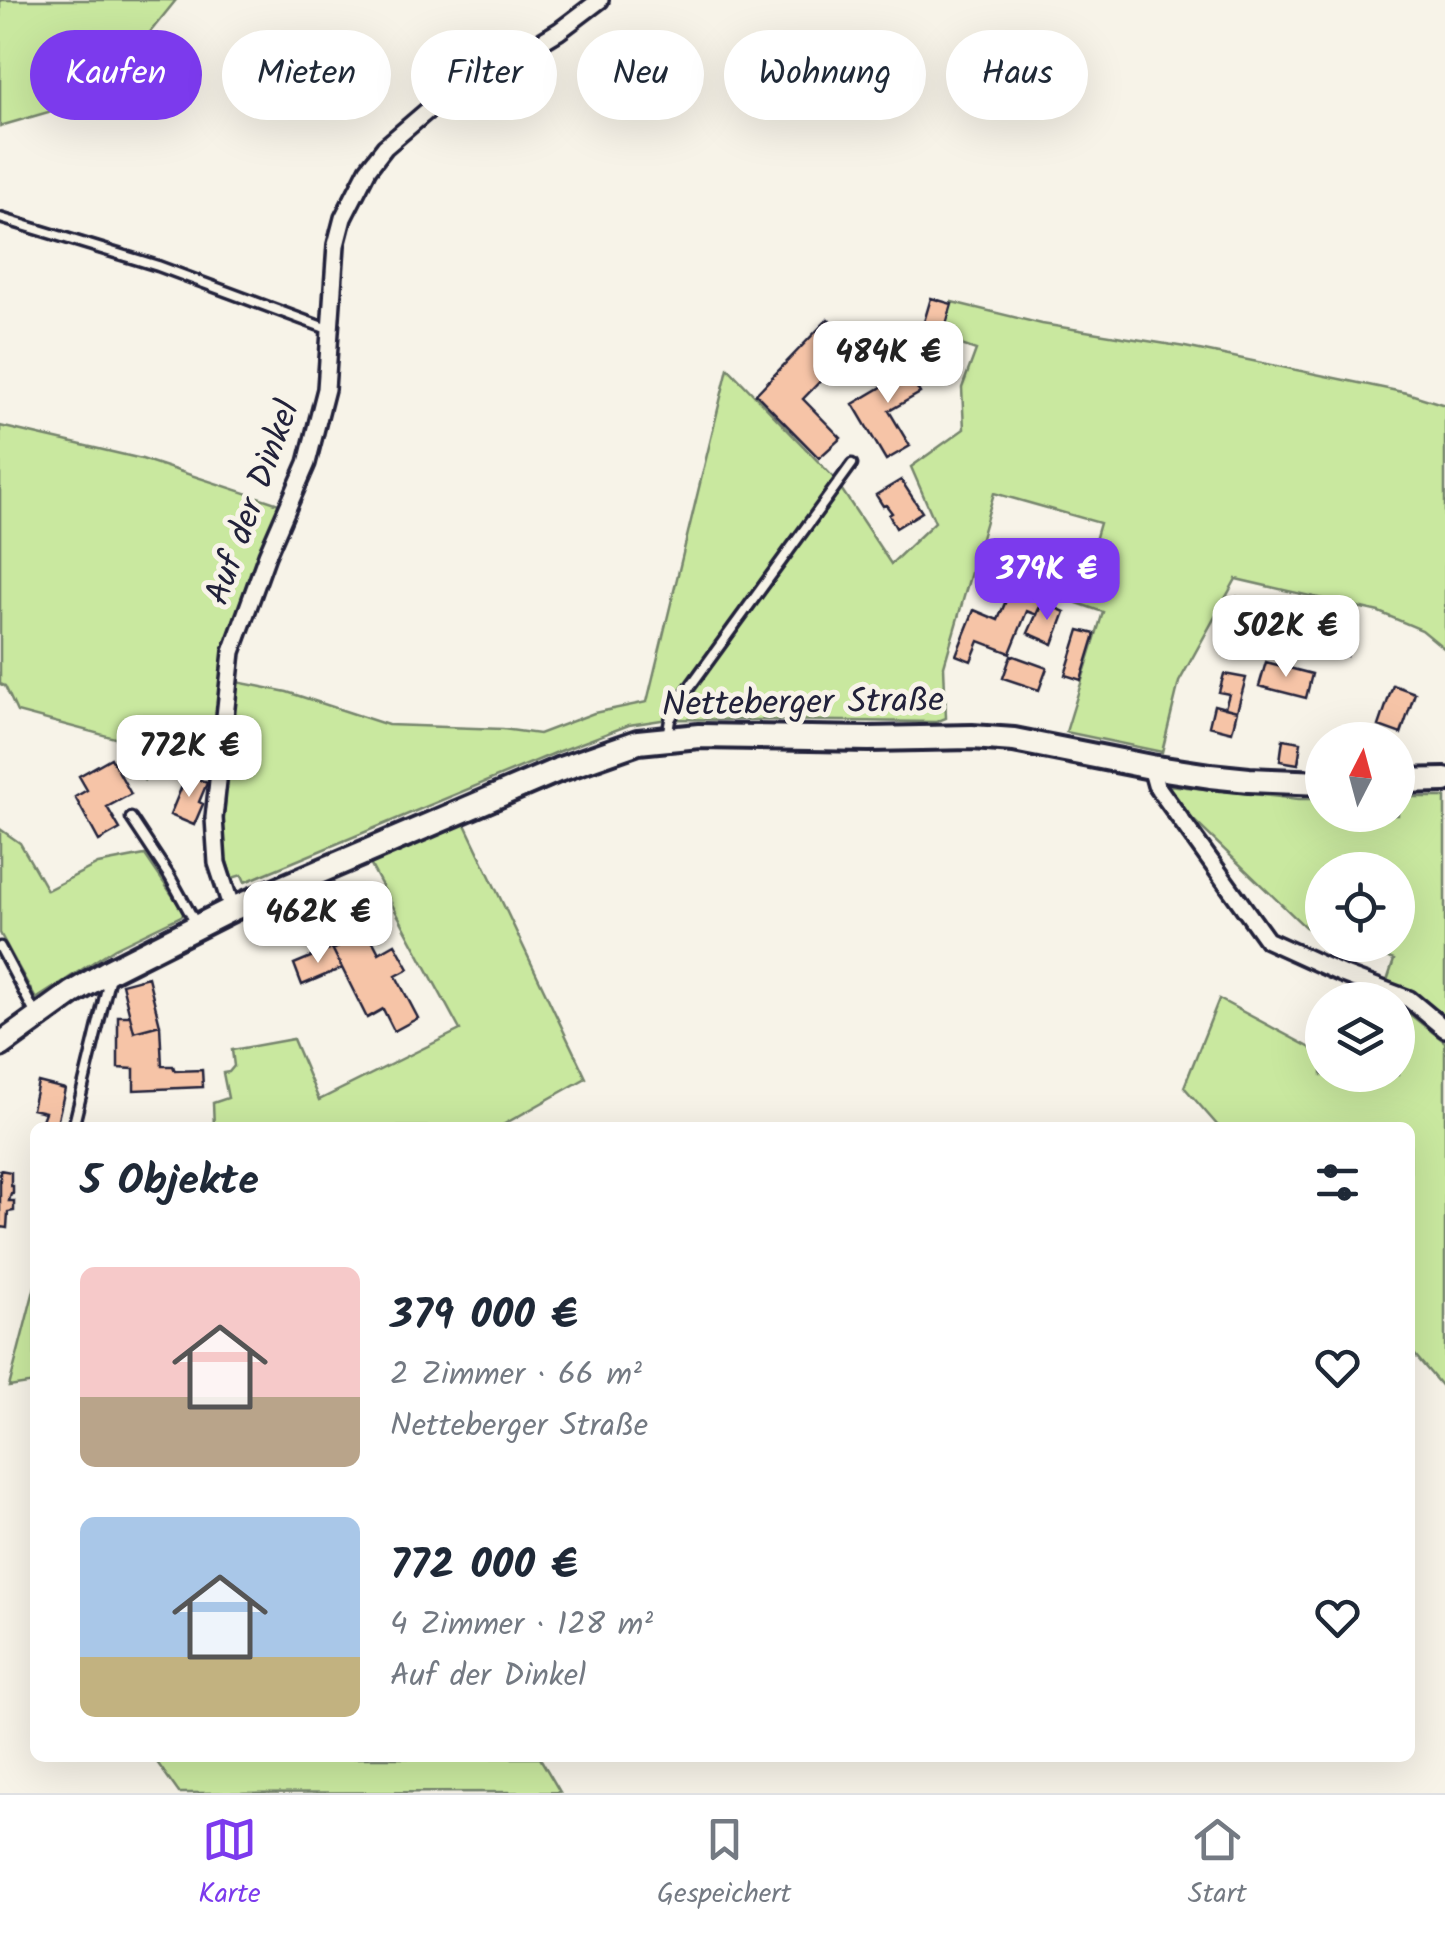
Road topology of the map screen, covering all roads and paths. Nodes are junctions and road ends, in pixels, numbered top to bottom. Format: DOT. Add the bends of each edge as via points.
graph roads {
  1 [pos="600,0"];
  2 [pos="0,218"];
  3 [pos="328,328"];
  4 [pos="852,464"];
  5 [pos="667,738"];
  6 [pos="1151,767"];
  7 [pos="1445,780"];
  8 [pos="1415,781"];
  9 [pos="1305,782"];
  10 [pos="131,818"];
  11 [pos="232,909"];
  12 [pos="197,926"];
  13 [pos="0,946"];
  14 [pos="111,970"];
  15 [pos="37,1017"];
  16 [pos="1445,1028"];
  17 [pos="0,1044"];
  18 [pos="75,1122"];
  1 -- 3 [label="street, Auf der Dinkel" via="427,111 385,147 343,218"];
  2 -- 3 [label="lane"];
  3 -- 11 [label="street, Auf der Dinkel" via="326,388 307,463 232,652 214,818"];
  4 -- 5 [label="lane" via="681,699"];
  5 -- 6 [label="street, Netteberger Straße" via="986,738"];
  5 -- 11 [label="street, Netteberger Straße" via="558,770"];
  6 -- 9 [label="street, Netteberger Straße"];
  6 -- 16 [label="street" via="1156,786 1268,940 1409,999"];
  7 -- 8 [label="street"];
  10 -- 12 [label="lane"];
  11 -- 12 [label="street, Netteberger Straße"];
  12 -- 14 [label="street, Netteberger Straße"];
  13 -- 15 [label="lane"];
  14 -- 15 [label="street, Netteberger Straße"];
  14 -- 18 [label="lane"];
  15 -- 17 [label="street, Netteberger Straße"];
}
